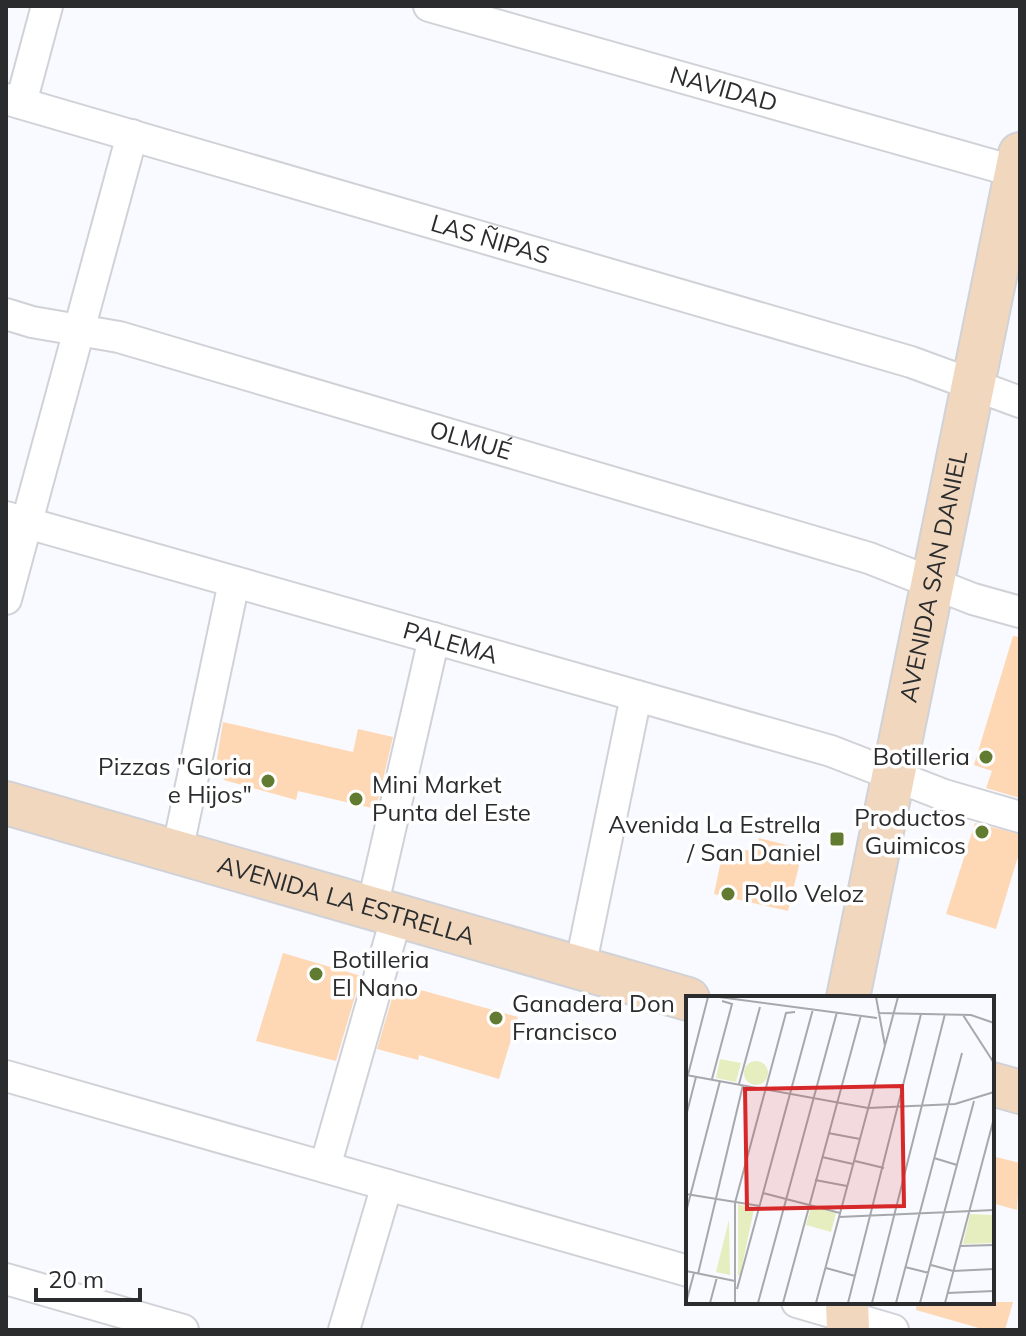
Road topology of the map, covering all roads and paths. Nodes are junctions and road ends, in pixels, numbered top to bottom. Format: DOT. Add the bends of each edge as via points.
graph roads {
  1 [pos="47,6"];
  2 [pos="429,6"];
  3 [pos="14,101"];
  4 [pos="132,135"];
  5 [pos="1019,167"];
  6 [pos="6,314"];
  7 [pos="79,330"];
  8 [pos="973,386"];
  9 [pos="1020,402"];
  10 [pos="16,520"];
  11 [pos="234,582"];
  12 [pos="932,583"];
  13 [pos="6,599"];
  14 [pos="1020,612"];
  15 [pos="434,638"];
  16 [pos="636,696"];
  17 [pos="892,775"];
  18 [pos="6,803"];
  19 [pos="1020,817"];
  20 [pos="177,852"];
  21 [pos="384,912"];
  22 [pos="580,968"];
  23 [pos="848,996"];
  24 [pos="686,998"];
  25 [pos="6,1076"];
  26 [pos="994,1085"];
  27 [pos="1020,1092"];
  28 [pos="325,1167"];
  29 [pos="387,1185"];
  30 [pos="686,1270"];
  31 [pos="6,1279"];
  32 [pos="804,1304"];
  33 [pos="847,1316"];
  34 [pos="183,1330"];
  35 [pos="344,1330"];
  36 [pos="893,1330"];
  1 -- 3 [label="street"];
  2 -- 5 [label="street, NAVIDAD"];
  3 -- 4 [label="street, LAS ÑIPAS"];
  4 -- 7 [label="street"];
  4 -- 8 [label="street, LAS ÑIPAS" via="911,362"];
  5 -- 8 [label="street, AVENIDA SAN DANIEL"];
  6 -- 7 [label="street, OLMUÉ"];
  7 -- 10 [label="street"];
  7 -- 12 [label="street, OLMUÉ" via="854,553"];
  8 -- 9 [label="street, LAS ÑIPAS"];
  8 -- 12 [label="street, AVENIDA SAN DANIEL"];
  10 -- 11 [label="street, PALEMA"];
  10 -- 13 [label="street"];
  11 -- 15 [label="street, PALEMA"];
  11 -- 20 [label="street"];
  12 -- 14 [label="street, OLMUÉ"];
  12 -- 17 [label="street, AVENIDA SAN DANIEL"];
  15 -- 16 [label="street, PALEMA"];
  15 -- 21 [label="street"];
  16 -- 17 [label="street, PALEMA" via="831,751"];
  16 -- 22 [label="street"];
  17 -- 19 [label="street, PALEMA"];
  17 -- 23 [label="street, AVENIDA SAN DANIEL"];
  18 -- 20 [label="street, AVENIDA LA ESTRELLA"];
  20 -- 21 [label="street, AVENIDA LA ESTRELLA"];
  21 -- 22 [label="street, AVENIDA LA ESTRELLA"];
  21 -- 28 [label="street"];
  22 -- 24 [label="street, AVENIDA LA ESTRELLA"];
  25 -- 28 [label="street"];
  26 -- 27 [label="street"];
  28 -- 29 [label="street"];
  29 -- 30 [label="street"];
  29 -- 35 [label="street"];
  31 -- 34 [label="street"];
  32 -- 33 [label="street"];
  33 -- 36 [label="street"];
}
